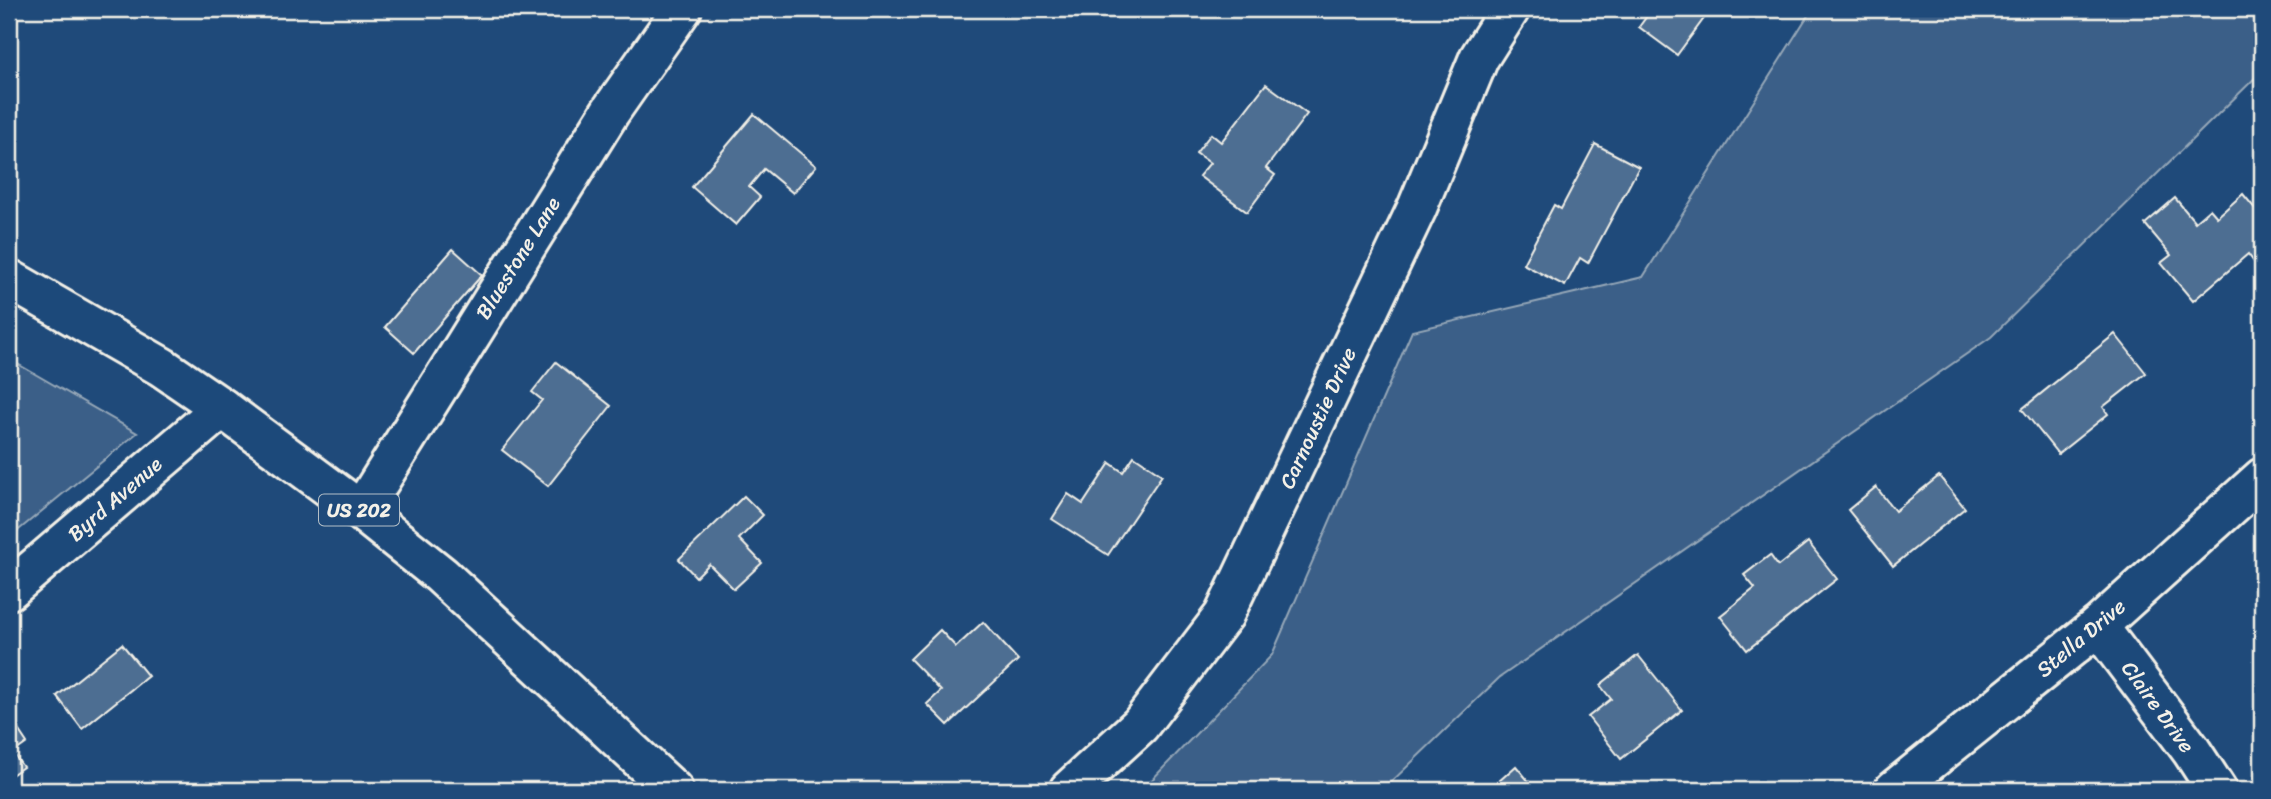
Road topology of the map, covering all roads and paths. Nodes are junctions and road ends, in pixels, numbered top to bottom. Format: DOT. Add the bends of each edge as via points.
graph roads {
  1 [pos="682,9"];
  2 [pos="1510,9"];
  3 [pos="9,279"];
  4 [pos="222,408"];
  5 [pos="2262,478"];
  6 [pos="360,512"];
  7 [pos="9,590"];
  8 [pos="2098,626"];
  9 [pos="673,790"];
  10 [pos="1069,790"];
  11 [pos="1894,790"];
  12 [pos="2217,790"];
  1 -- 6 [label="main road, Bluestone Lane" via="610,112"];
  2 -- 10 [label="main road, Carnoustie Drive" via="1479,58 1417,208 1224,615 1140,724"];
  3 -- 4 [label="main road, US 202" via="162,367"];
  4 -- 6 [label="main road, US 202"];
  4 -- 7 [label="main road, Byrd Avenue"];
  5 -- 8 [label="main road, Stella Drive"];
  6 -- 9 [label="main road, US 202" via="441,576"];
  8 -- 11 [label="main road, Stella Drive"];
  8 -- 12 [label="main road, Claire Drive"];
}
